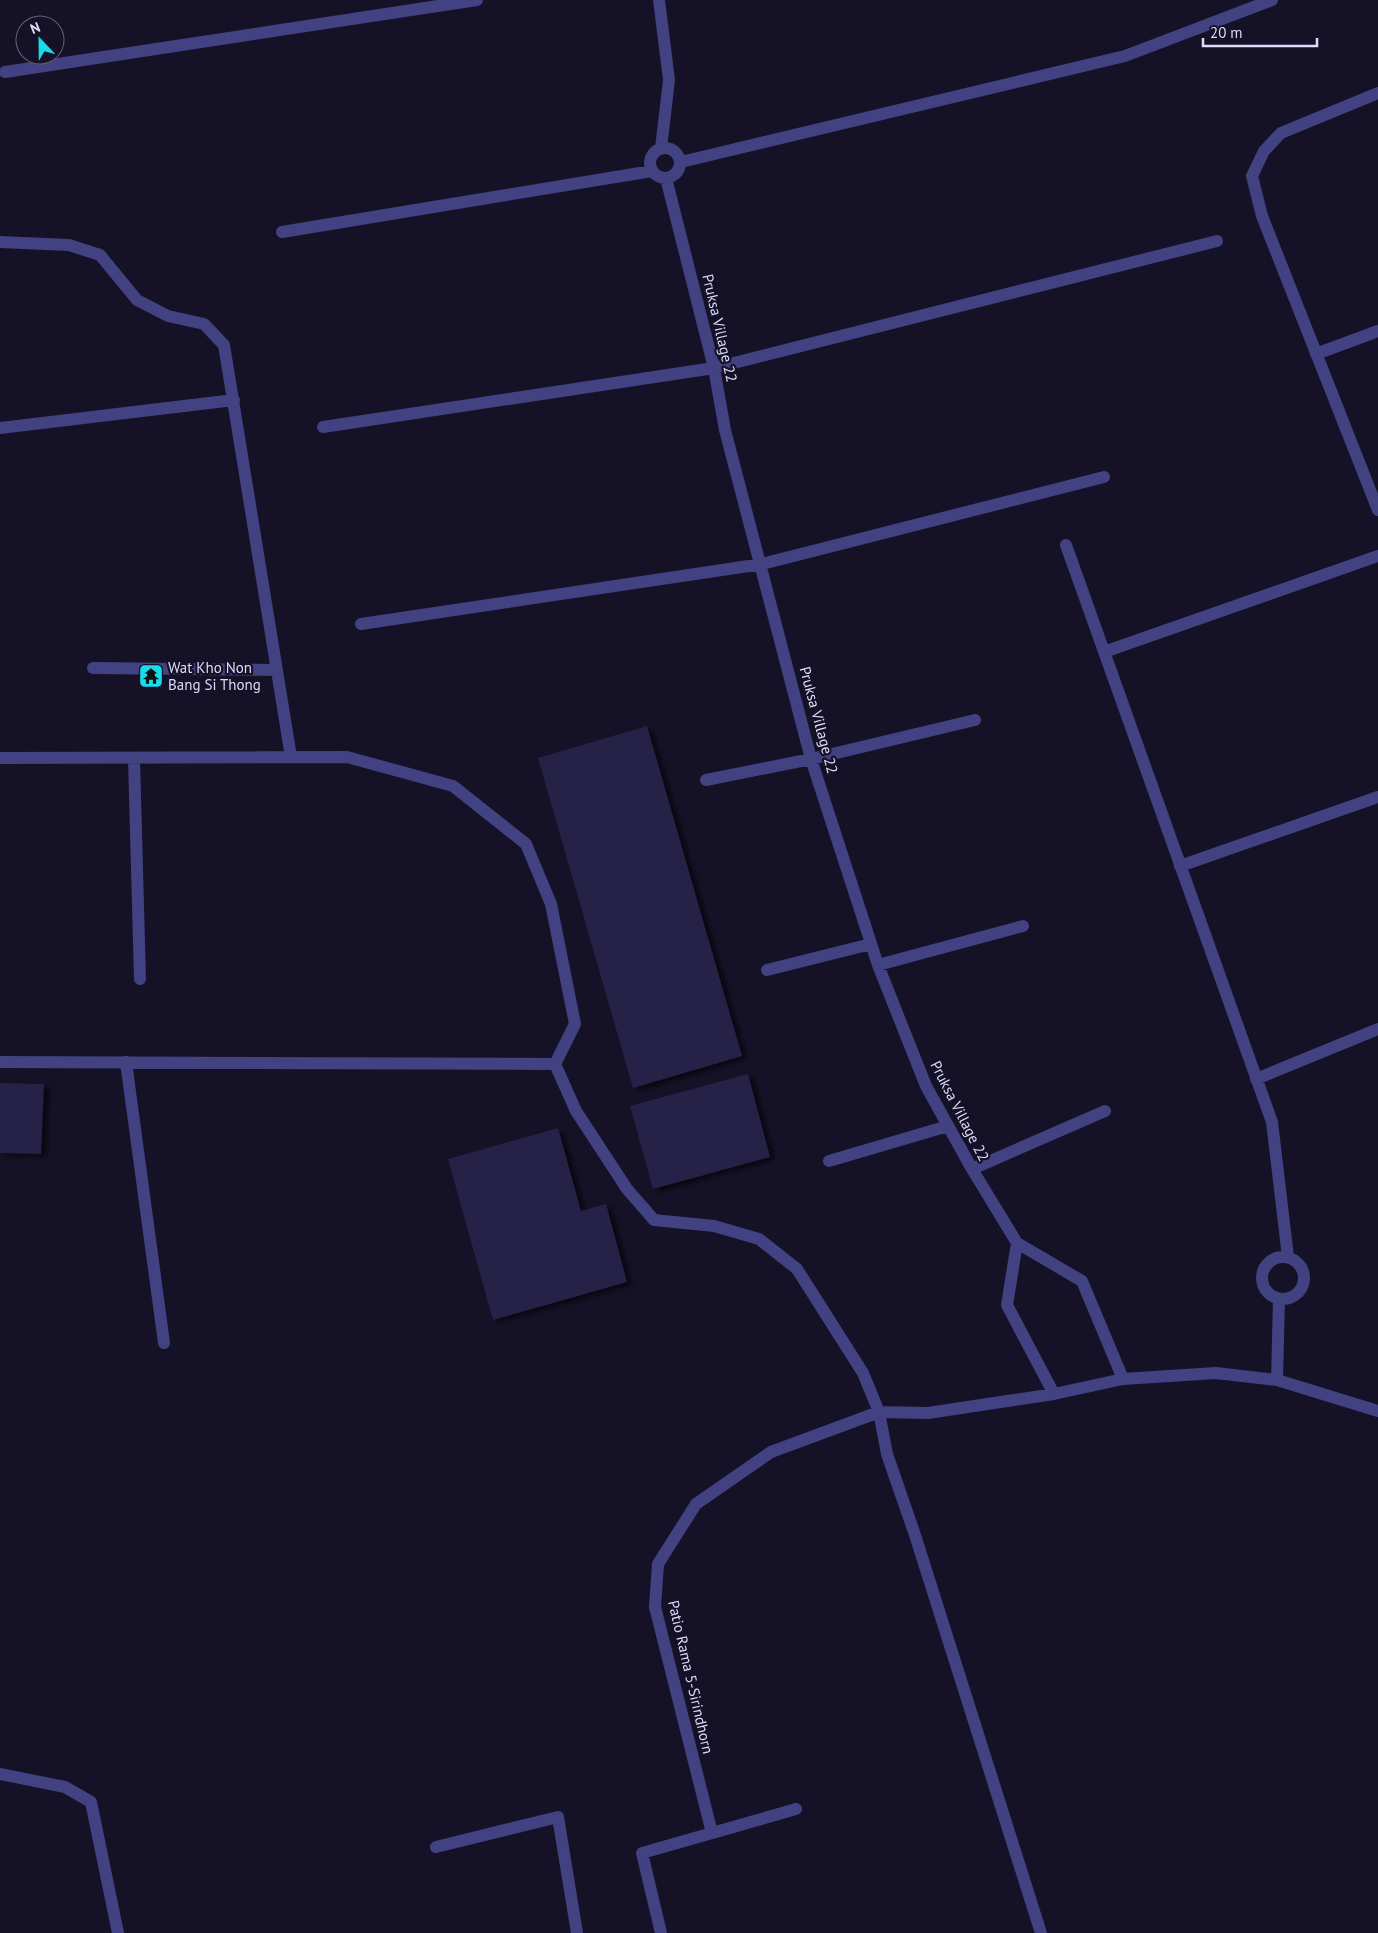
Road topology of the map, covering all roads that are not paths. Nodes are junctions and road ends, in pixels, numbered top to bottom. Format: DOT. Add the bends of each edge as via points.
graph roads {
  1 [pos="477,0"];
  2 [pos="659,0"];
  3 [pos="1272,0"];
  4 [pos="5,72"];
  5 [pos="1378,93"];
  6 [pos="660,148"];
  7 [pos="681,162"];
  8 [pos="652,170"];
  9 [pos="666,178"];
  10 [pos="282,232"];
  11 [pos="1217,241"];
  12 [pos="0,242"];
  13 [pos="1378,331"];
  14 [pos="1316,354"];
  15 [pos="714,368"];
  16 [pos="234,400"];
  17 [pos="323,427"];
  18 [pos="0,428"];
  19 [pos="1104,477"];
  20 [pos="1378,510"];
  21 [pos="1066,545"];
  22 [pos="1378,556"];
  23 [pos="762,564"];
  24 [pos="361,624"];
  25 [pos="1104,652"];
  26 [pos="93,668"];
  27 [pos="277,670"];
  28 [pos="975,720"];
  29 [pos="291,757"];
  30 [pos="0,758"];
  31 [pos="134,759"];
  32 [pos="811,759"];
  33 [pos="706,780"];
  34 [pos="1378,797"];
  35 [pos="1180,866"];
  36 [pos="1023,926"];
  37 [pos="872,944"];
  38 [pos="878,965"];
  39 [pos="767,970"];
  40 [pos="140,979"];
  41 [pos="1378,1029"];
  42 [pos="0,1062"];
  43 [pos="126,1062"];
  44 [pos="555,1064"];
  45 [pos="1256,1079"];
  46 [pos="1104,1111"];
  47 [pos="948,1126"];
  48 [pos="828,1161"];
  49 [pos="972,1169"];
  50 [pos="1017,1243"];
  51 [pos="1288,1257"];
  52 [pos="1278,1299"];
  53 [pos="164,1343"];
  54 [pos="1123,1379"];
  55 [pos="1277,1380"];
  56 [pos="1054,1394"];
  57 [pos="1378,1411"];
  58 [pos="879,1412"];
  59 [pos="0,1774"];
  60 [pos="796,1809"];
  61 [pos="712,1833"];
  62 [pos="436,1847"];
  63 [pos="118,1933"];
  64 [pos="577,1933"];
  65 [pos="661,1933"];
  66 [pos="1041,1933"];
  1 -- 4 [label="street"];
  2 -- 6 [label="street" via="670,80"];
  3 -- 7 [label="street" via="1125,56"];
  5 -- 14 [label="street" via="1281,133 1264,151 1252,176 1262,216"];
  6 -- 7 [label="street" via="670,148"];
  6 -- 8 [label="street" via="653,153"];
  7 -- 9 [label="street" via="679,169"];
  8 -- 9 [label="street"];
  8 -- 10 [label="street"];
  9 -- 15 [label="street, Pruksa Village 22"];
  11 -- 15 [label="street"];
  12 -- 16 [label="street" via="70,245 100,255 137,300 168,316 204,324 224,345"];
  13 -- 14 [label="street"];
  14 -- 20 [label="street"];
  15 -- 17 [label="street"];
  15 -- 23 [label="street, Pruksa Village 22" via="726,430"];
  16 -- 18 [label="street"];
  16 -- 27 [label="street"];
  19 -- 23 [label="street"];
  21 -- 25 [label="street"];
  22 -- 25 [label="street"];
  23 -- 24 [label="street"];
  23 -- 32 [label="street, Pruksa Village 22"];
  25 -- 35 [label="street"];
  26 -- 27 [label="street"];
  27 -- 29 [label="street"];
  28 -- 32 [label="street"];
  29 -- 31 [label="street"];
  29 -- 44 [label="street" via="347,757 452,786 526,844 551,904 575,1024"];
  30 -- 31 [label="street"];
  31 -- 40 [label="street"];
  32 -- 33 [label="street"];
  32 -- 37 [label="street, Pruksa Village 22"];
  34 -- 35 [label="street"];
  35 -- 45 [label="street"];
  36 -- 38 [label="street"];
  37 -- 38 [label="street, Pruksa Village 22"];
  37 -- 39 [label="street"];
  38 -- 47 [label="street, Pruksa Village 22" via="926,1086"];
  41 -- 45 [label="street"];
  42 -- 43 [label="street"];
  43 -- 44 [label="street"];
  43 -- 53 [label="street"];
  44 -- 58 [label="street" via="576,1111 626,1189 654,1220 714,1226 759,1239 797,1269 863,1374"];
  45 -- 51 [label="street" via="1272,1122"];
  46 -- 49 [label="street"];
  47 -- 48 [label="street"];
  47 -- 49 [label="street, Pruksa Village 22"];
  49 -- 50 [label="street, Pruksa Village 22"];
  50 -- 54 [label="street" via="1082,1281"];
  50 -- 56 [label="street" via="1007,1305"];
  51 -- 52 [label="street" via="1277,1258 1262,1273 1268,1294"];
  51 -- 52 [label="street" via="1298,1262 1304,1272 1304,1282 1299,1293 1290,1299"];
  52 -- 55 [label="street"];
  54 -- 55 [label="street" via="1216,1373"];
  54 -- 56 [label="street"];
  55 -- 57 [label="street"];
  56 -- 58 [label="street" via="928,1413"];
  58 -- 61 [label="street, Patio Rama 5-Sirindhorn" via="771,1452 696,1504 658,1564 655,1607"];
  58 -- 66 [label="street" via="888,1454"];
  59 -- 63 [label="street" via="65,1787 90,1802"];
  60 -- 61 [label="street"];
  61 -- 65 [label="street" via="642,1853"];
  62 -- 64 [label="street" via="558,1817"];
}
